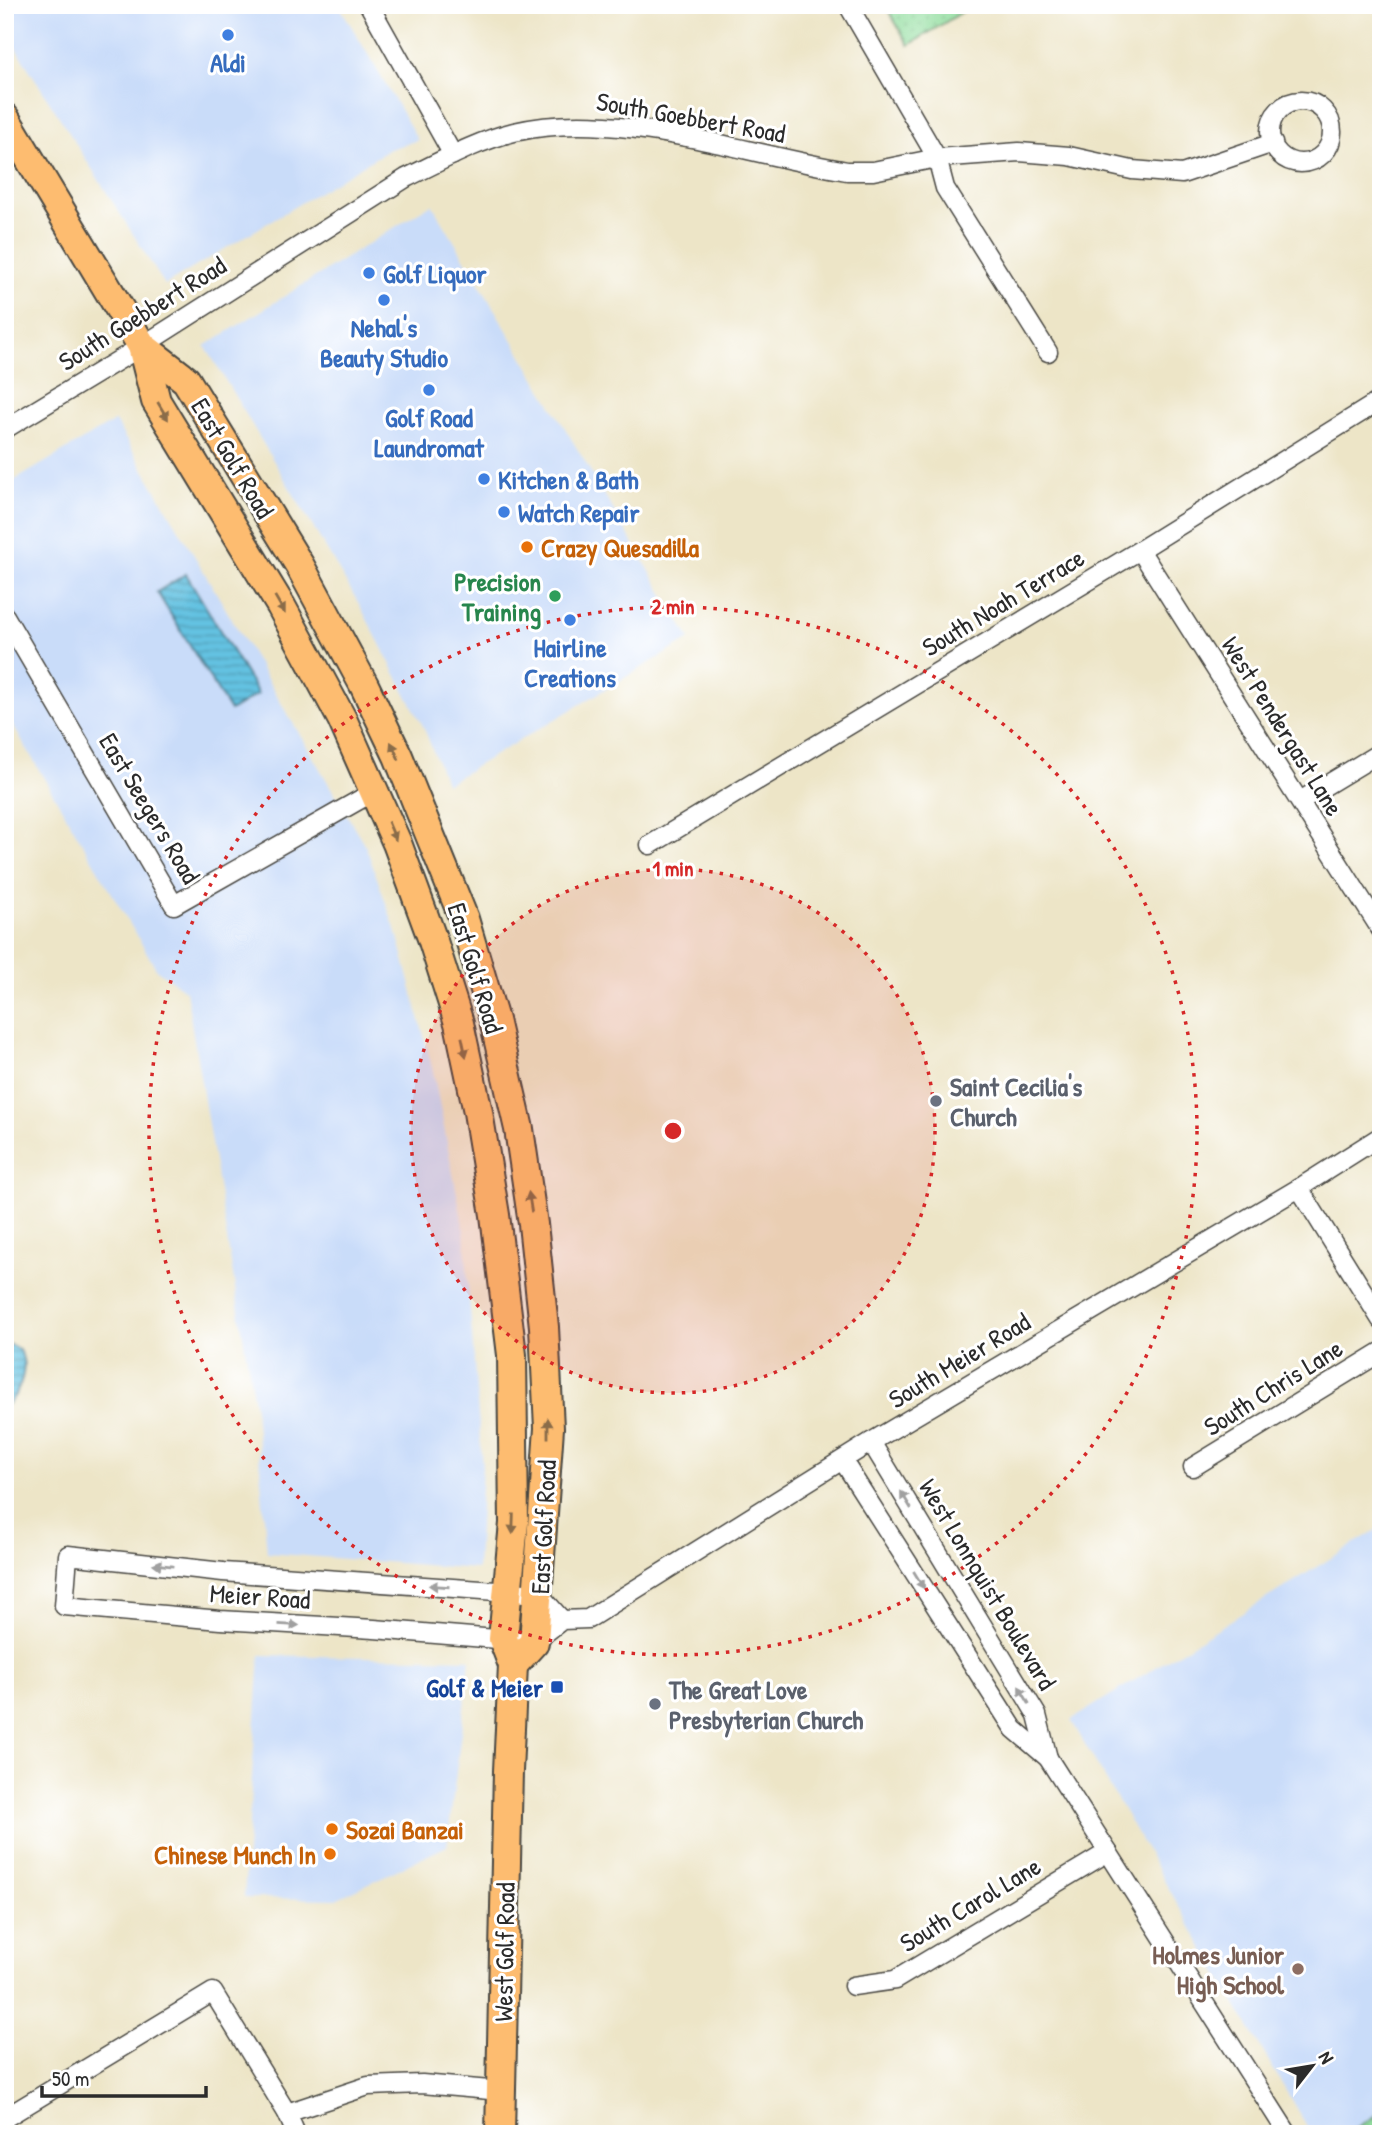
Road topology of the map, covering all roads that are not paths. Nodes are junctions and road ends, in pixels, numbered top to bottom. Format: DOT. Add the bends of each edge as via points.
graph roads {
  1 [pos="848,5"];
  2 [pos="375,7"];
  3 [pos="5,118"];
  4 [pos="1273,143"];
  5 [pos="453,155"];
  6 [pos="937,158"];
  7 [pos="142,346"];
  8 [pos="1048,352"];
  9 [pos="1381,400"];
  10 [pos="5,429"];
  11 [pos="1140,550"];
  12 [pos="5,616"];
  13 [pos="1381,752"];
  14 [pos="375,791"];
  15 [pos="1300,801"];
  16 [pos="650,845"];
  17 [pos="1381,930"];
  18 [pos="1381,1136"];
  19 [pos="1299,1188"];
  20 [pos="1381,1320"];
  21 [pos="1381,1352"];
  22 [pos="871,1443"];
  23 [pos="843,1461"];
  24 [pos="1193,1467"];
  25 [pos="507,1590"];
  26 [pos="539,1594"];
  27 [pos="562,1620"];
  28 [pos="503,1639"];
  29 [pos="534,1642"];
  30 [pos="513,1665"];
  31 [pos="1048,1758"];
  32 [pos="508,1771"];
  33 [pos="1108,1852"];
  34 [pos="853,1986"];
  35 [pos="500,2091"];
  36 [pos="287,2113"];
  37 [pos="5,2118"];
  38 [pos="1284,2132"];
  39 [pos="296,2134"];
  40 [pos="500,2134"];
  1 -- 6 [label="street"];
  2 -- 5 [label="street"];
  3 -- 7 [label="main road, East Golf Road"];
  4 -- 6 [label="street, South Goebbert Road" via="1182,174 1019,152"];
  5 -- 6 [label="street, South Goebbert Road" via="514,132 565,125 628,128 846,171 873,171"];
  5 -- 7 [label="street, South Goebbert Road" via="406,178"];
  6 -- 8 [label="street" via="946,188"];
  7 -- 10 [label="street, South Goebbert Road"];
  7 -- 14 [label="main road, East Golf Road, one-way" via="156,401 281,606"];
  26 -- 7 [label="main road, East Golf Road, one-way" via="549,1428 533,1224 519,1129 464,919 398,756 300,566 186,380"];
  9 -- 11 [label="street, South Noah Terrace"];
  11 -- 15 [label="street, West Pendergast Lane"];
  11 -- 16 [label="street, South Noah Terrace"];
  12 -- 14 [label="street, East Seegers Road" via="174,905"];
  13 -- 15 [label="street"];
  14 -- 25 [label="main road, East Golf Road, one-way" via="432,938 459,1023 493,1202 512,1355 514,1523"];
  15 -- 17 [label="street, West Pendergast Lane"];
  18 -- 19 [label="street, South Meier Road"];
  19 -- 20 [label="street"];
  19 -- 22 [label="street, South Meier Road"];
  21 -- 24 [label="street, South Chris Lane"];
  22 -- 23 [label="street, South Meier Road"];
  31 -- 22 [label="street, West Lonnquist Boulevard, one-way" via="1037,1715"];
  23 -- 27 [label="street, South Meier Road" via="588,1619"];
  23 -- 31 [label="street, West Lonnquist Boulevard, one-way" via="1014,1729"];
  25 -- 26 [label="street"];
  25 -- 28 [label="main road, East Golf Road"];
  25 -- 28 [label="street, Meier Road, one-way" via="223,1572 68,1555 64,1606"];
  26 -- 27 [label="street"];
  26 -- 29 [label="main road, East Golf Road"];
  27 -- 29 [label="street, South Meier Road"];
  28 -- 29 [label="street"];
  28 -- 30 [label="main road, East Golf Road"];
  29 -- 30 [label="main road"];
  30 -- 32 [label="main road, East Golf Road"];
  31 -- 33 [label="street, West Lonnquist Boulevard"];
  32 -- 35 [label="main road, West Golf Road"];
  33 -- 34 [label="street, South Carol Lane" via="895,1980"];
  33 -- 38 [label="street, West Lonnquist Boulevard"];
  35 -- 36 [label="street" via="422,2084 368,2086"];
  35 -- 40 [label="main road, West Golf Road"];
  36 -- 37 [label="street" via="214,1992"];
  36 -- 39 [label="street"];
}
